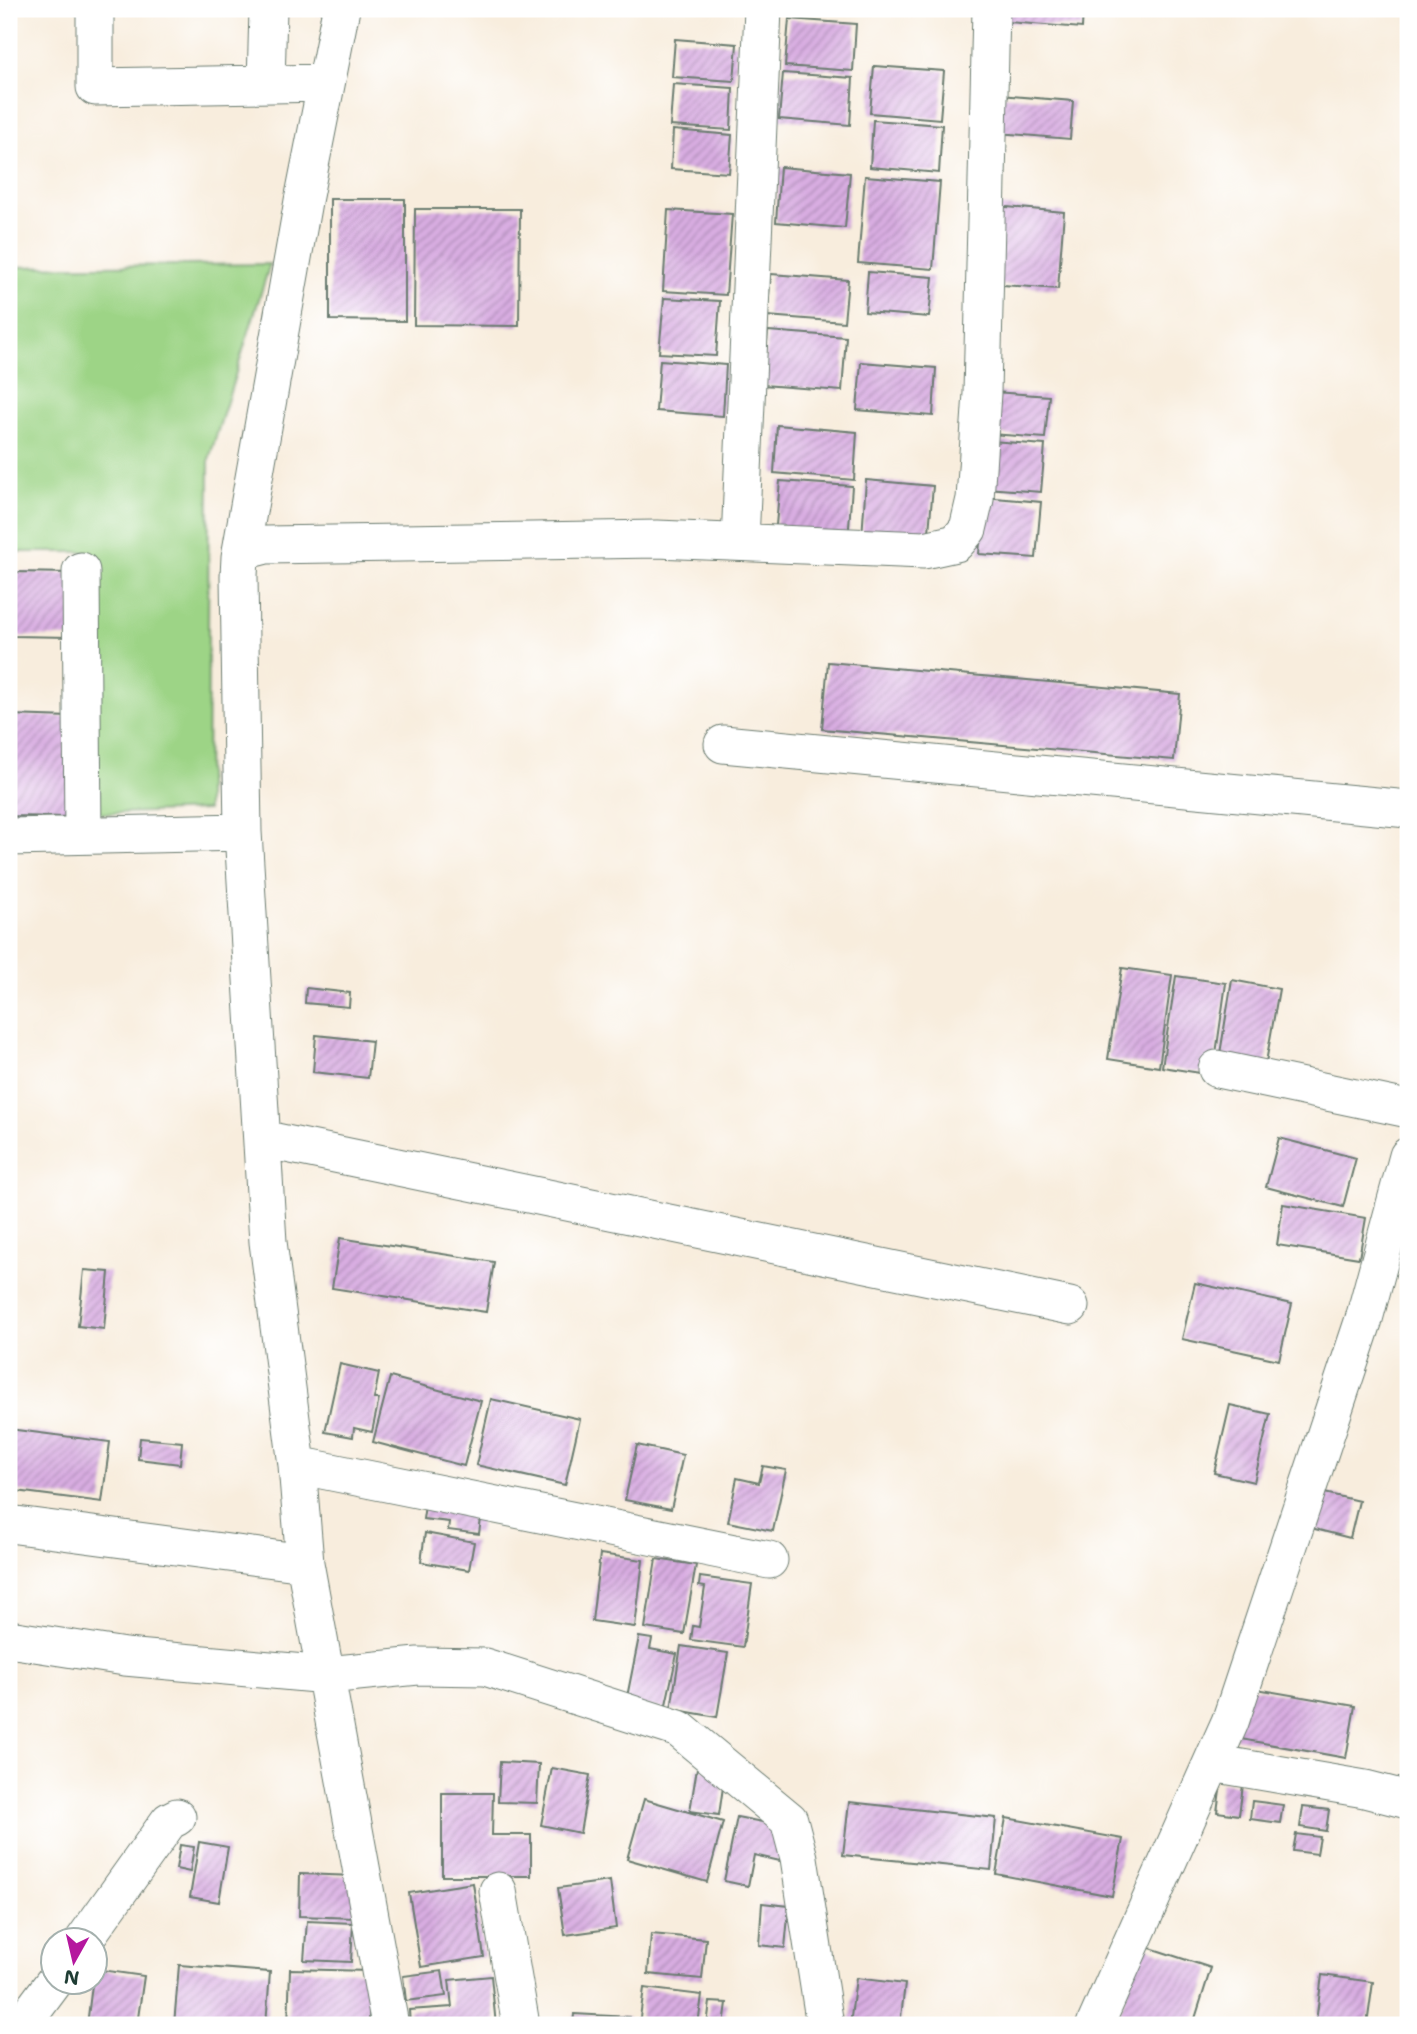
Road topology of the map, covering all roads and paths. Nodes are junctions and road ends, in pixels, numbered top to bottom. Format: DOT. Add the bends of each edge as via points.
graph roads {
  1 [pos="95,9"];
  2 [pos="268,9"];
  3 [pos="341,9"];
  4 [pos="763,9"];
  5 [pos="990,9"];
  6 [pos="326,83"];
  7 [pos="266,84"];
  8 [pos="740,542"];
  9 [pos="240,556"];
  10 [pos="81,571"];
  11 [pos="723,744"];
  12 [pos="1408,809"];
  13 [pos="243,832"];
  14 [pos="83,835"];
  15 [pos="9,837"];
  16 [pos="1217,1069"];
  17 [pos="1408,1109"];
  18 [pos="262,1139"];
  19 [pos="1408,1156"];
  20 [pos="1070,1306"];
  21 [pos="297,1465"];
  22 [pos="9,1524"];
  23 [pos="769,1560"];
  24 [pos="306,1563"];
  25 [pos="9,1639"];
  26 [pos="327,1675"];
  27 [pos="1212,1763"];
  28 [pos="1408,1800"];
  29 [pos="177,1817"];
  30 [pos="498,1891"];
  31 [pos="94,1926"];
  32 [pos="44,1996"];
  33 [pos="22,2025"];
  34 [pos="390,2025"];
  35 [pos="521,2025"];
  36 [pos="825,2025"];
  37 [pos="1095,2025"];
  1 -- 7 [label="street" via="95,87"];
  2 -- 7 [label="street"];
  3 -- 6 [label="street"];
  4 -- 8 [label="street"];
  5 -- 8 [label="street" via="982,393 975,499 968,529 956,543 924,550"];
  6 -- 7 [label="street"];
  6 -- 9 [label="street"];
  8 -- 9 [label="street" via="657,539 266,545"];
  9 -- 13 [label="street"];
  10 -- 14 [label="street"];
  11 -- 12 [label="street"];
  13 -- 14 [label="street"];
  13 -- 18 [label="street"];
  14 -- 15 [label="street"];
  16 -- 17 [label="street"];
  18 -- 20 [label="street"];
  18 -- 21 [label="street" via="268,1242"];
  19 -- 27 [label="street" via="1364,1319 1230,1722"];
  21 -- 23 [label="street"];
  21 -- 24 [label="street"];
  22 -- 24 [label="street"];
  24 -- 26 [label="street"];
  25 -- 26 [label="street" via="125,1657"];
  26 -- 34 [label="street"];
  26 -- 36 [label="street" via="418,1666 485,1667 679,1729 789,1820"];
  27 -- 28 [label="street" via="1365,1788"];
  27 -- 37 [label="street"];
  29 -- 31 [label="street" via="169,1821"];
  30 -- 35 [label="street"];
  32 -- 33 [label="street"];
}
